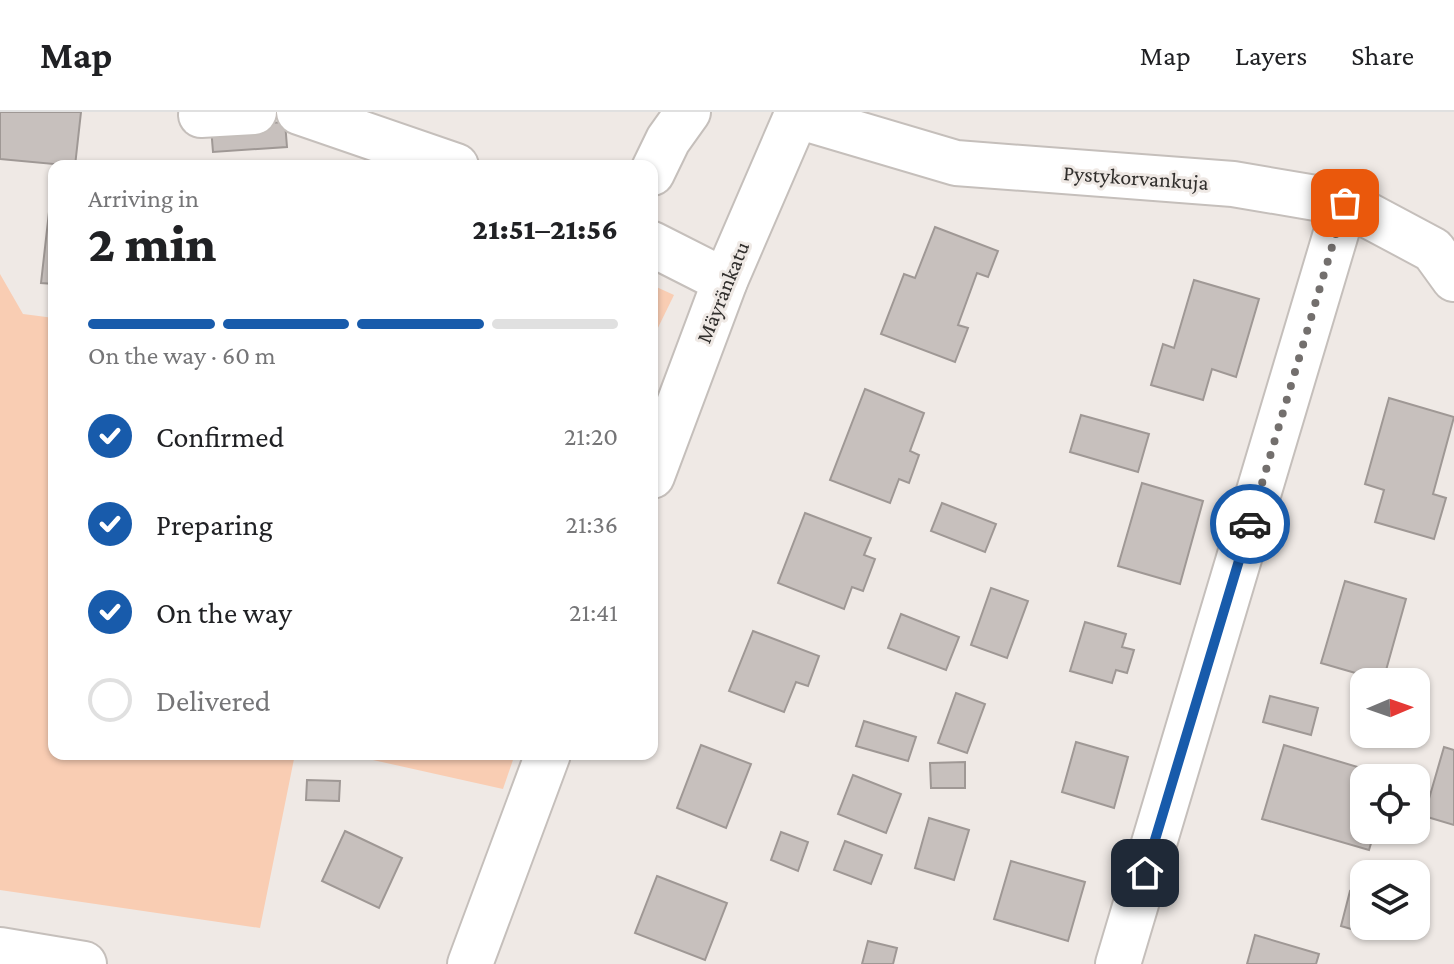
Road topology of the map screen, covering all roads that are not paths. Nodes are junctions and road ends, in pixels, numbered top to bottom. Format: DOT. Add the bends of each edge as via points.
graph roads {
  1 [pos="254,112"];
  2 [pos="299,112"];
  3 [pos="688,112"];
  4 [pos="798,114"];
  5 [pos="201,115"];
  6 [pos="439,160"];
  7 [pos="658,161"];
  8 [pos="1345,203"];
  9 [pos="658,247"];
  10 [pos="1454,279"];
  11 [pos="725,281"];
  12 [pos="658,460"];
  13 [pos="546,760"];
  14 [pos="0,950"];
  15 [pos="84,964"];
  16 [pos="470,964"];
  17 [pos="1118,964"];
  1 -- 5 [label="street"];
  2 -- 6 [label="street"];
  3 -- 7 [label="street"];
  4 -- 8 [label="street, Pystykorvankuja" via="956,163 1233,184"];
  4 -- 11 [label="street, Mäyränkatu"];
  8 -- 10 [label="street, Pystykorvankuja" via="1433,250"];
  8 -- 17 [label="street"];
  9 -- 11 [label="street"];
  11 -- 12 [label="street, Mäyränkatu"];
  13 -- 16 [label="street"];
  14 -- 15 [label="street"];
}
